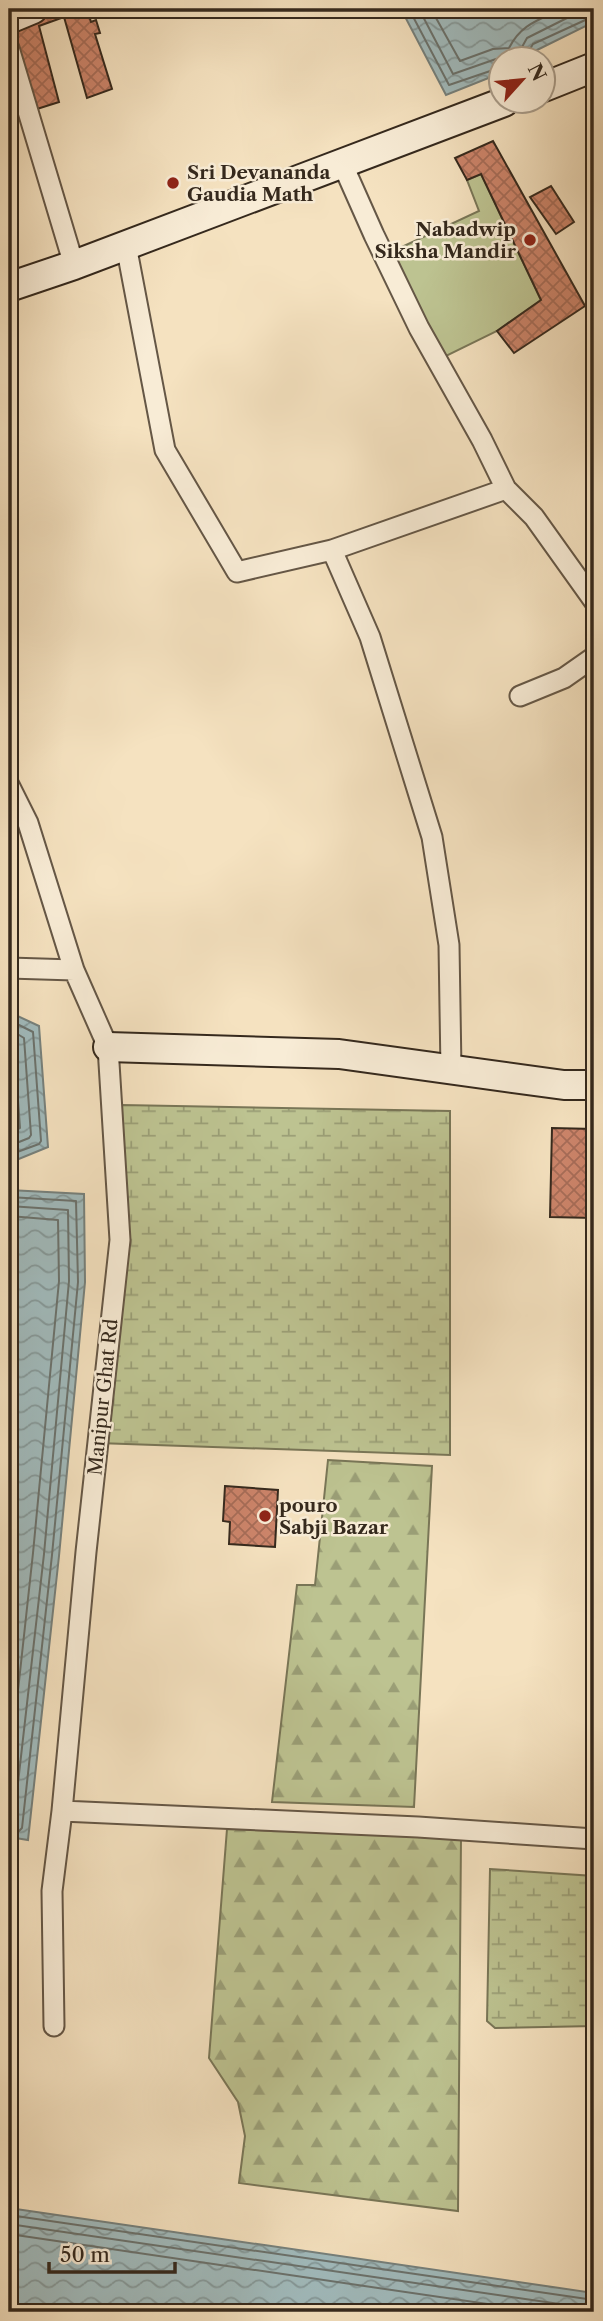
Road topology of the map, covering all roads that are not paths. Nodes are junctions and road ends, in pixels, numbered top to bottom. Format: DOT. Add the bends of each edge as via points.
graph roads {
  1 [pos="33,9"];
  2 [pos="9,19"];
  3 [pos="9,48"];
  4 [pos="594,67"];
  5 [pos="558,81"];
  6 [pos="488,108"];
  7 [pos="342,163"];
  8 [pos="126,245"];
  9 [pos="74,265"];
  10 [pos="9,287"];
  11 [pos="506,489"];
  12 [pos="332,550"];
  13 [pos="594,601"];
  14 [pos="594,657"];
  15 [pos="520,696"];
  16 [pos="9,785"];
  17 [pos="9,968"];
  18 [pos="74,970"];
  19 [pos="108,1047"];
  20 [pos="451,1070"];
  21 [pos="594,1085"];
  22 [pos="62,1811"];
  23 [pos="594,1839"];
  24 [pos="54,2026"];
  1 -- 2 [label="street"];
  3 -- 9 [label="street"];
  4 -- 5 [label="street"];
  6 -- 7 [label="street"];
  7 -- 8 [label="street"];
  7 -- 11 [label="street" via="419,328"];
  8 -- 9 [label="street"];
  8 -- 12 [label="street" via="165,450 237,572"];
  9 -- 10 [label="street"];
  11 -- 12 [label="street"];
  11 -- 13 [label="street" via="534,517"];
  12 -- 20 [label="street" via="370,637 432,837 449,945"];
  14 -- 15 [label="street" via="564,678"];
  16 -- 18 [label="street, Manipur Ghat Rd" via="28,823"];
  17 -- 18 [label="street"];
  18 -- 19 [label="street, Manipur Ghat Rd"];
  19 -- 20 [label="street" via="339,1054"];
  19 -- 22 [label="street, Manipur Ghat Rd" via="120,1240"];
  20 -- 21 [label="street"];
  22 -- 23 [label="street"];
  22 -- 24 [label="street, Manipur Ghat Rd" via="52,1891"];
}
